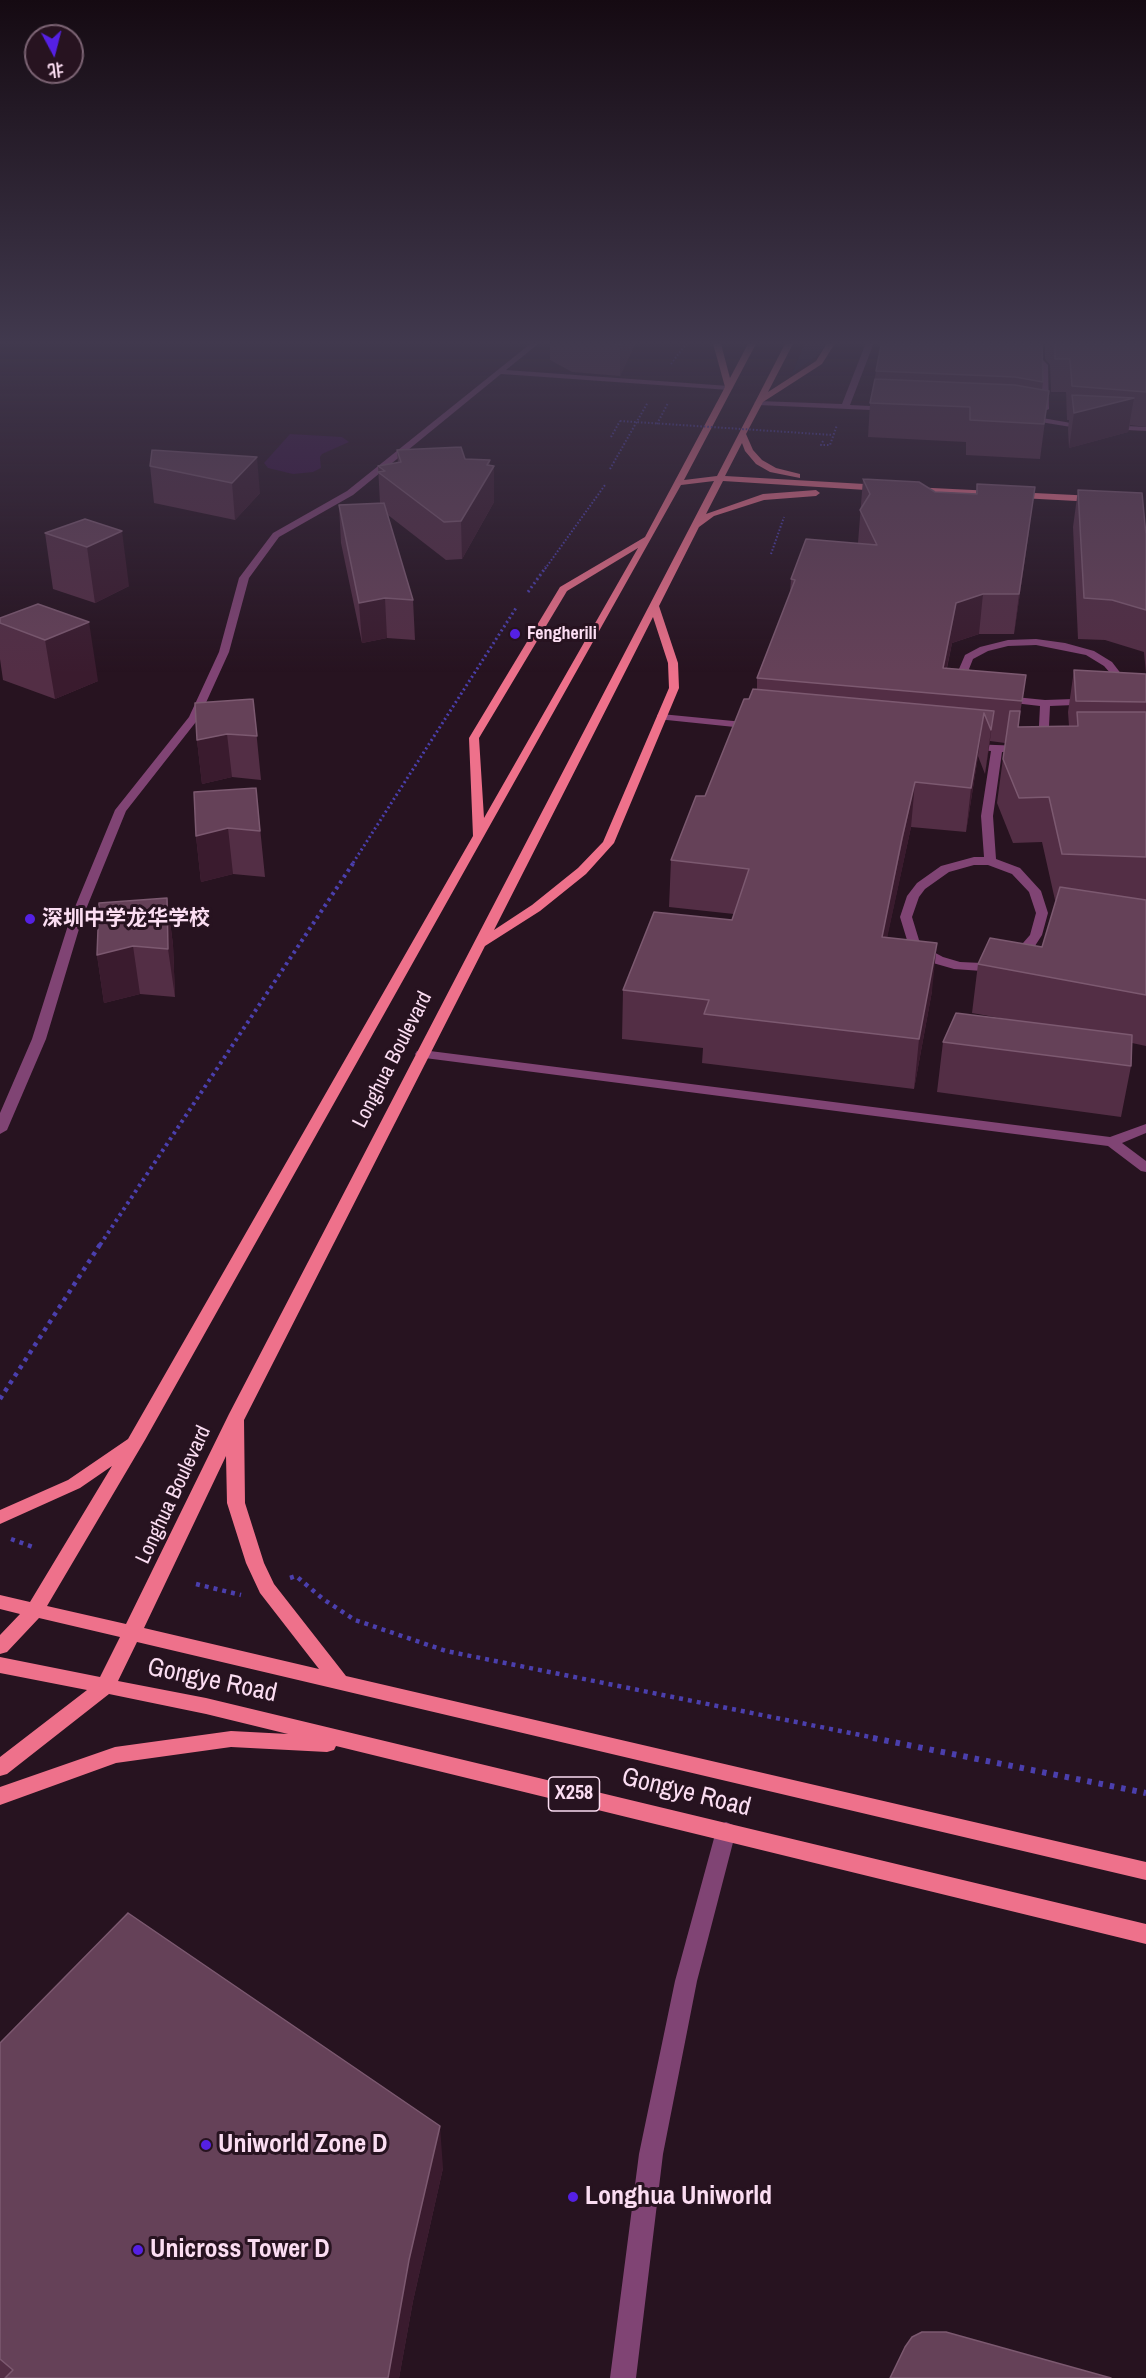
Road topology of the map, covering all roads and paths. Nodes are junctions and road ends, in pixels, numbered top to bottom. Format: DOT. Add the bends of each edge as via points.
graph roads {
  1 [pos="402,451"];
  2 [pos="620,451"];
  3 [pos="696,451"];
  4 [pos="735,451"];
  5 [pos="749,451"];
  6 [pos="610,469"];
  7 [pos="719,482"];
  8 [pos="679,483"];
  9 [pos="605,485"];
  10 [pos="837,489"];
  11 [pos="884,495"];
  12 [pos="908,496"];
  13 [pos="1110,500"];
  14 [pos="1098,506"];
  15 [pos="694,527"];
  16 [pos="649,537"];
  17 [pos="528,592"];
  18 [pos="654,605"];
  19 [pos="516,608"];
  20 [pos="1045,703"];
  21 [pos="661,717"];
  22 [pos="765,727"];
  23 [pos="962,746"];
  24 [pos="997,749"];
  25 [pos="479,837"];
  26 [pos="990,861"];
  27 [pos="477,945"];
  28 [pos="422,1054"];
  29 [pos="1146,1128"];
  30 [pos="0,1130"];
  31 [pos="1112,1142"];
  32 [pos="1146,1168"];
  33 [pos="0,1399"];
  34 [pos="238,1414"];
  35 [pos="136,1440"];
  36 [pos="0,1517"];
  37 [pos="0,1536"];
  38 [pos="33,1546"];
  39 [pos="283,1581"];
  40 [pos="196,1584"];
  41 [pos="248,1596"];
  42 [pos="0,1602"];
  43 [pos="35,1610"];
  44 [pos="131,1633"];
  45 [pos="0,1647"];
  46 [pos="0,1665"];
  47 [pos="341,1683"];
  48 [pos="106,1686"];
  49 [pos="402,1753"];
  50 [pos="0,1768"];
  51 [pos="1146,1793"];
  52 [pos="0,1796"];
  53 [pos="726,1831"];
  54 [pos="1146,1871"];
  55 [pos="1146,1935"];
  56 [pos="623,2378"];
  1 -- 30 [label="street" via="350,493 276,535 244,578 224,652 194,718 121,810 76,919 39,1039"];
  2 -- 6 [label="path"];
  3 -- 8 [label="main road, Longhua Boulevard"];
  4 -- 7 [label="main road, Longhua Boulevard"];
  5 -- 10 [label="main road" via="764,466"];
  7 -- 8 [label="main road"];
  7 -- 10 [label="main road"];
  7 -- 15 [label="main road, Longhua Boulevard"];
  8 -- 16 [label="main road, Longhua Boulevard"];
  9 -- 17 [label="path"];
  10 -- 11 [label="main road"];
  10 -- 13 [label="main road"];
  10 -- 15 [label="main road" via="755,499 711,514"];
  12 -- 14 [label="main road"];
  15 -- 18 [label="main road, Longhua Boulevard"];
  16 -- 25 [label="main road, Longhua Boulevard"];
  16 -- 25 [label="main road" via="563,589 474,738"];
  18 -- 21 [label="main road" via="675,677"];
  18 -- 27 [label="main road, Longhua Boulevard"];
  19 -- 33 [label="path" via="325,907 182,1118"];
  20 -- 20 [label="street" via="1098,696 1113,687 1117,675 1090,653 1055,645 1008,643 984,648 969,657 964,669 971,681 988,692"];
  20 -- 24 [label="street" via="1048,749"];
  21 -- 22 [label="street"];
  21 -- 27 [label="main road" via="608,843 582,871 536,908"];
  23 -- 24 [label="street"];
  24 -- 26 [label="street" via="987,816"];
  25 -- 35 [label="main road, Longhua Boulevard"];
  26 -- 26 [label="street" via="1016,871 1035,891 1042,914 1036,936 1017,955 1003,963 982,967 948,963 921,951 906,917 913,896 945,869 960,863"];
  27 -- 28 [label="main road, Longhua Boulevard"];
  28 -- 31 [label="street"];
  28 -- 34 [label="main road, Longhua Boulevard"];
  29 -- 31 [label="street"];
  31 -- 32 [label="street"];
  34 -- 44 [label="main road, Longhua Boulevard"];
  34 -- 47 [label="main road" via="236,1503 255,1563 267,1588"];
  35 -- 36 [label="main road" via="74,1484"];
  35 -- 43 [label="main road, Longhua Boulevard"];
  37 -- 38 [label="path"];
  39 -- 51 [label="path" via="296,1576 355,1620 446,1651"];
  40 -- 41 [label="path"];
  42 -- 43 [label="main road, Gongye Road"];
  43 -- 44 [label="main road, Gongye Road"];
  43 -- 45 [label="main road, Longhua Boulevard"];
  44 -- 47 [label="main road, Gongye Road"];
  44 -- 48 [label="main road, Longhua Boulevard"];
  46 -- 48 [label="main road, Gongye Road / X258"];
  47 -- 54 [label="main road, Gongye Road"];
  48 -- 49 [label="main road, Gongye Road / X258"];
  48 -- 50 [label="main road, Longhua Boulevard"];
  49 -- 52 [label="main road" via="301,1740 231,1739 115,1755"];
  49 -- 53 [label="main road, Gongye Road / X258"];
  53 -- 55 [label="main road, Gongye Road / X258"];
  53 -- 56 [label="street" via="686,1981 651,2154"];
}
